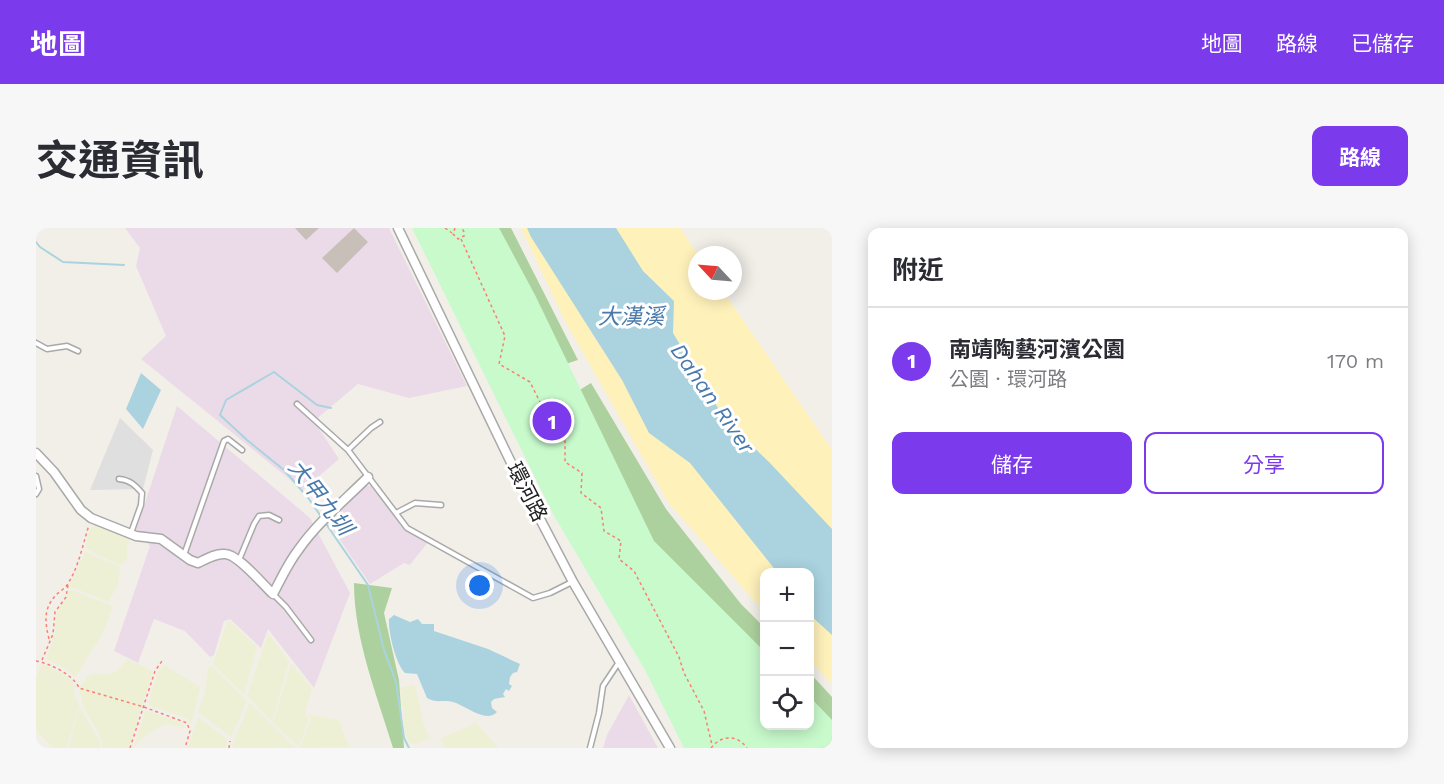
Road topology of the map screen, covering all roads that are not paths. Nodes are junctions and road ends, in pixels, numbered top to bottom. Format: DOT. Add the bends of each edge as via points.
graph roads {
  1 [pos="398,228"];
  2 [pos="36,343"];
  3 [pos="78,351"];
  4 [pos="297,404"];
  5 [pos="380,422"];
  6 [pos="242,450"];
  7 [pos="348,450"];
  8 [pos="36,453"];
  9 [pos="36,476"];
  10 [pos="368,477"];
  11 [pos="119,480"];
  12 [pos="36,494"];
  13 [pos="441,505"];
  14 [pos="396,513"];
  15 [pos="279,520"];
  16 [pos="131,534"];
  17 [pos="184,555"];
  18 [pos="239,561"];
  19 [pos="573,582"];
  20 [pos="273,594"];
  21 [pos="311,640"];
  22 [pos="620,661"];
  23 [pos="590,748"];
  24 [pos="670,748"];
  1 -- 19 [label="street, 環河路"];
  2 -- 3 [label="lane" via="47,349 67,346"];
  4 -- 7 [label="lane"];
  5 -- 7 [label="lane"];
  6 -- 17 [label="lane" via="228,439 224,441"];
  7 -- 10 [label="lane"];
  8 -- 16 [label="street" via="81,510"];
  9 -- 12 [label="lane"];
  10 -- 14 [label="lane"];
  10 -- 20 [label="street" via="300,547"];
  11 -- 16 [label="lane" via="135,485 142,493"];
  13 -- 14 [label="lane" via="415,503"];
  14 -- 19 [label="lane" via="407,528 532,598"];
  15 -- 18 [label="lane" via="259,516"];
  16 -- 17 [label="street" via="161,539"];
  17 -- 18 [label="street" via="198,563 228,553"];
  18 -- 20 [label="street"];
  19 -- 22 [label="street, 環河路"];
  20 -- 21 [label="lane"];
  22 -- 23 [label="lane" via="603,686"];
  22 -- 24 [label="street, 環河路"];
}
